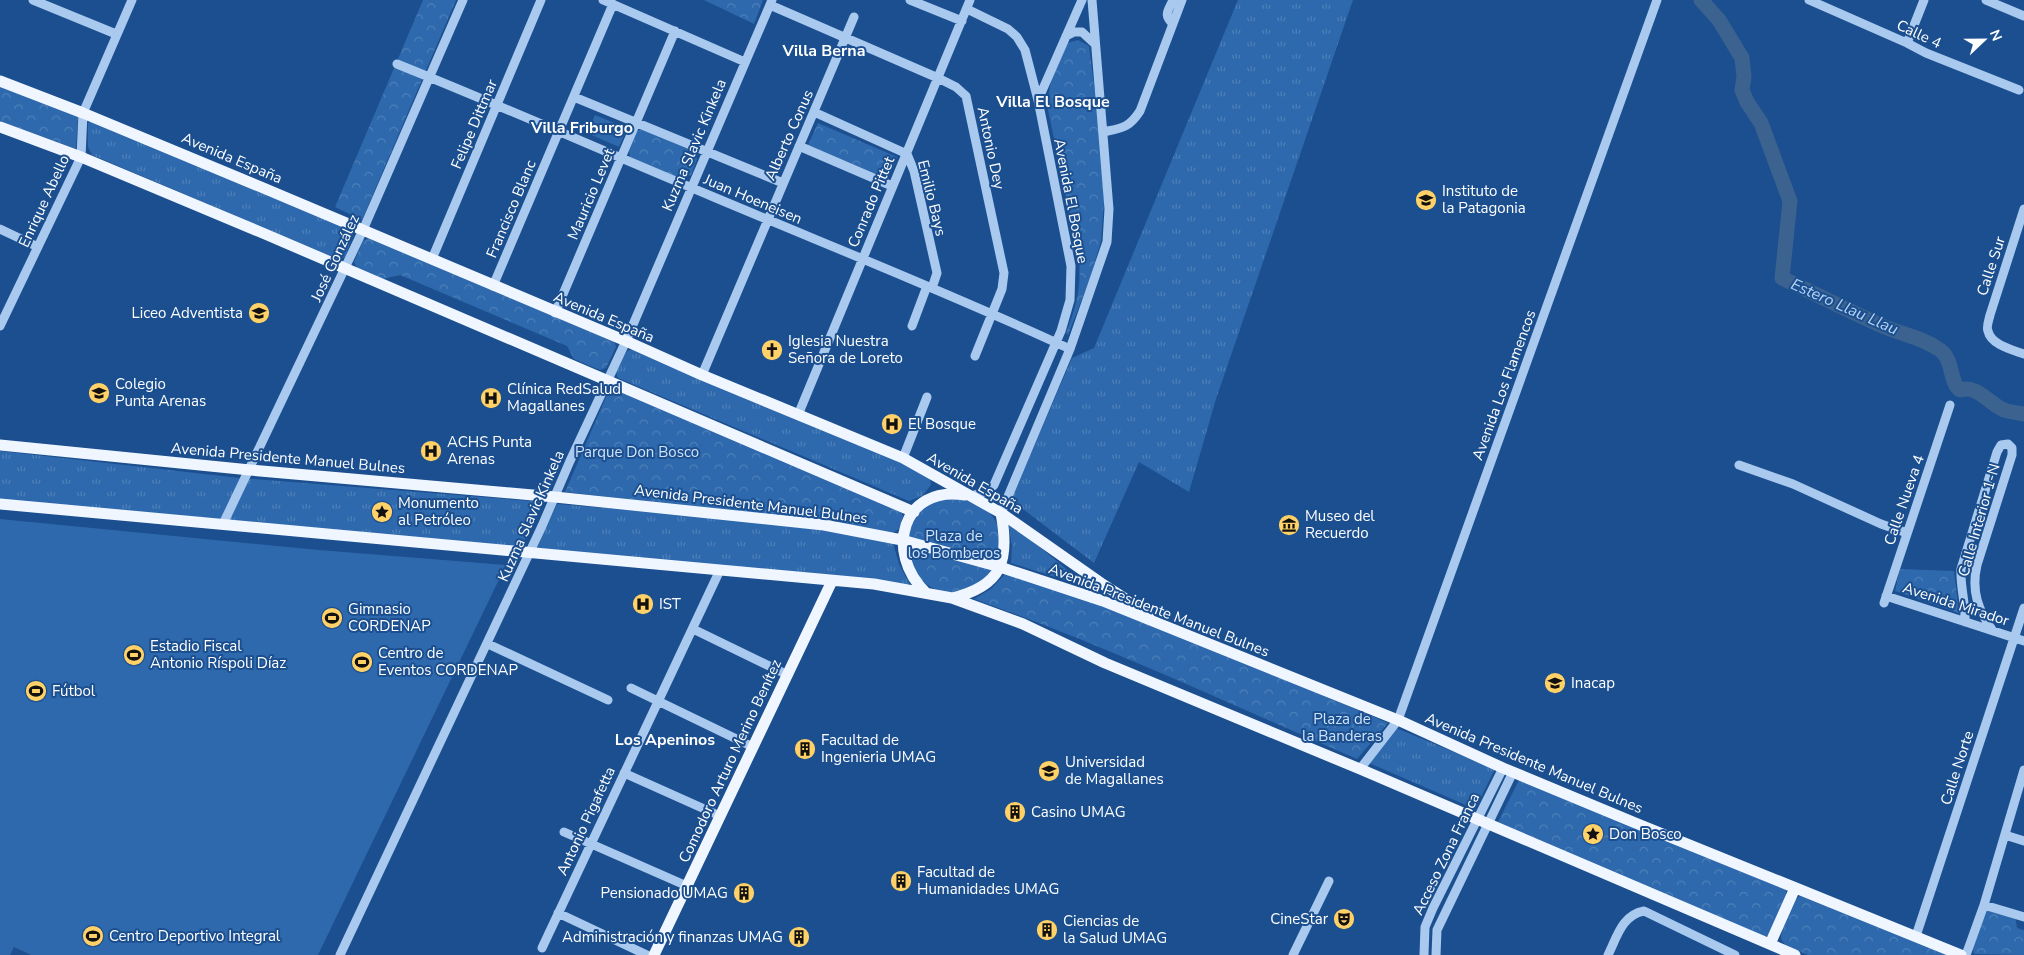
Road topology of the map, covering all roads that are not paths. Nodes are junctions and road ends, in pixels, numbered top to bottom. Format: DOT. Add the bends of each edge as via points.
graph roads {
  1 [pos="33,0"];
  2 [pos="132,0"];
  3 [pos="463,0"];
  4 [pos="540,0"];
  5 [pos="603,0"];
  6 [pos="910,0"];
  7 [pos="1082,0"];
  8 [pos="1092,0"];
  9 [pos="1173,0"];
  10 [pos="1182,0"];
  11 [pos="1657,0"];
  12 [pos="1809,0"];
  13 [pos="1924,0"];
  14 [pos="1986,0"];
  15 [pos="771,3"];
  16 [pos="613,4"];
  17 [pos="969,4"];
  18 [pos="2024,16"];
  19 [pos="854,17"];
  20 [pos="962,21"];
  21 [pos="1173,24"];
  22 [pos="675,31"];
  23 [pos="116,34"];
  24 [pos="1066,36"];
  25 [pos="845,38"];
  26 [pos="1907,43"];
  27 [pos="1095,44"];
  28 [pos="745,62"];
  29 [pos="396,64"];
  30 [pos="430,78"];
  31 [pos="938,78"];
  32 [pos="0,81"];
  33 [pos="2019,90"];
  34 [pos="574,97"];
  35 [pos="1038,100"];
  36 [pos="497,105"];
  37 [pos="814,112"];
  38 [pos="83,113"];
  39 [pos="636,123"];
  40 [pos="0,128"];
  41 [pos="560,130"];
  42 [pos="1103,132"];
  43 [pos="799,146"];
  44 [pos="707,152"];
  45 [pos="907,154"];
  46 [pos="81,158"];
  47 [pos="621,158"];
  48 [pos="783,183"];
  49 [pos="892,186"];
  50 [pos="691,188"];
  51 [pos="2024,209"];
  52 [pos="768,220"];
  53 [pos="0,229"];
  54 [pos="363,230"];
  55 [pos="38,247"];
  56 [pos="862,258"];
  57 [pos="432,259"];
  58 [pos="345,268"];
  59 [pos="493,286"];
  60 [pos="930,287"];
  61 [pos="555,312"];
  62 [pos="993,314"];
  63 [pos="0,326"];
  64 [pos="912,326"];
  65 [pos="626,341"];
  66 [pos="1055,342"];
  67 [pos="1070,349"];
  68 [pos="2024,354"];
  69 [pos="975,356"];
  70 [pos="702,376"];
  71 [pos="607,381"];
  72 [pos="927,397"];
  73 [pos="1950,405"];
  74 [pos="798,415"];
  75 [pos="0,445"];
  76 [pos="903,458"];
  77 [pos="1739,465"];
  78 [pos="250,470"];
  79 [pos="971,496"];
  80 [pos="555,497"];
  81 [pos="0,504"];
  82 [pos="914,512"];
  83 [pos="1000,513"];
  84 [pos="223,524"];
  85 [pos="1907,533"];
  86 [pos="902,540"];
  87 [pos="530,553"];
  88 [pos="1000,567"];
  89 [pos="720,570"];
  90 [pos="832,580"];
  91 [pos="926,593"];
  92 [pos="952,598"];
  93 [pos="1885,599"];
  94 [pos="2024,608"];
  95 [pos="1964,622"];
  96 [pos="1172,628"];
  97 [pos="693,629"];
  98 [pos="1993,631"];
  99 [pos="2019,639"];
  100 [pos="488,644"];
  101 [pos="788,674"];
  102 [pos="631,688"];
  103 [pos="608,700"];
  104 [pos="659,701"];
  105 [pos="1398,720"];
  106 [pos="753,747"];
  107 [pos="1360,769"];
  108 [pos="1508,770"];
  109 [pos="624,773"];
  110 [pos="2023,776"];
  111 [pos="720,816"];
  112 [pos="1477,819"];
  113 [pos="1489,824"];
  114 [pos="564,832"];
  115 [pos="2005,835"];
  116 [pos="2024,841"];
  117 [pos="590,845"];
  118 [pos="1329,881"];
  119 [pos="687,886"];
  120 [pos="1795,888"];
  121 [pos="1984,904"];
  122 [pos="558,913"];
  123 [pos="2024,917"];
  124 [pos="1916,936"];
  125 [pos="1770,944"];
  126 [pos="542,948"];
  127 [pos="340,955"];
  128 [pos="646,955"];
  129 [pos="654,955"];
  130 [pos="1294,955"];
  131 [pos="1424,955"];
  132 [pos="1436,955"];
  133 [pos="1608,955"];
  134 [pos="1734,955"];
  135 [pos="1795,955"];
  136 [pos="1961,955"];
  137 [pos="1966,955"];
  1 -- 23 [label="street"];
  2 -- 23 [label="street, Enrique Abello"];
  3 -- 30 [label="street, José González"];
  4 -- 36 [label="street, Felipe Dittmar"];
  5 -- 16 [label="street"];
  6 -- 20 [label="street"];
  7 -- 24 [label="street"];
  8 -- 27 [label="street, Avenida El Bosque"];
  9 -- 21 [label="street" via="1166,16"];
  10 -- 21 [label="street"];
  11 -- 105 [label="street, Avenida Los Flamencos"];
  12 -- 26 [label="street, Calle 4"];
  13 -- 26 [label="street"];
  14 -- 18 [label="street"];
  15 -- 25 [label="street, Antonio Dey"];
  15 -- 28 [label="street, Kuzma Slavic Kinkela"];
  16 -- 22 [label="street"];
  16 -- 34 [label="street, Francisco Blanc"];
  17 -- 20 [label="street, Conrado Pittet"];
  17 -- 35 [label="street, Avenida El Bosque" via="1017,37 1025,50"];
  19 -- 25 [label="street, Alberto Conus"];
  20 -- 31 [label="street, Conrado Pittet"];
  21 -- 42 [label="street" via="1133,122"];
  22 -- 28 [label="street"];
  22 -- 39 [label="street, Mauricio Levet"];
  23 -- 38 [label="street, Enrique Abello"];
  24 -- 27 [label="street" via="1082,32"];
  24 -- 35 [label="street"];
  25 -- 31 [label="street, Antonio Dey"];
  25 -- 37 [label="street, Alberto Conus"];
  26 -- 33 [label="street, Calle 4"];
  27 -- 42 [label="street, Avenida El Bosque"];
  28 -- 44 [label="street, Kuzma Slavic Kinkela"];
  29 -- 30 [label="street, Juan Hoeneisen"];
  30 -- 36 [label="street, Juan Hoeneisen"];
  30 -- 54 [label="street, José González"];
  31 -- 45 [label="street, Conrado Pittet"];
  31 -- 62 [label="street, Antonio Dey" via="966,96 1004,273"];
  32 -- 38 [label="main road, Avenida España"];
  34 -- 39 [label="street"];
  34 -- 41 [label="street, Francisco Blanc"];
  35 -- 66 [label="street, Avenida El Bosque" via="1071,266 1070,300"];
  36 -- 41 [label="street, Juan Hoeneisen"];
  36 -- 57 [label="street, Felipe Dittmar"];
  37 -- 43 [label="street, Alberto Conus"];
  37 -- 45 [label="street, Emilio Bays"];
  38 -- 46 [label="street, Enrique Abello"];
  38 -- 54 [label="main road, Avenida España"];
  39 -- 44 [label="street"];
  39 -- 47 [label="street, Mauricio Levet"];
  40 -- 46 [label="main road"];
  41 -- 47 [label="street, Juan Hoeneisen"];
  41 -- 59 [label="street, Francisco Blanc"];
  42 -- 67 [label="street, Avenida El Bosque" via="1109,209 1107,242"];
  43 -- 48 [label="street, Alberto Conus"];
  43 -- 49 [label="street"];
  44 -- 48 [label="street"];
  44 -- 50 [label="street, Kuzma Slavic Kinkela"];
  45 -- 49 [label="street, Conrado Pittet"];
  45 -- 60 [label="street, Emilio Bays" via="914,171 937,273"];
  46 -- 55 [label="street, Enrique Abello"];
  46 -- 58 [label="main road"];
  47 -- 50 [label="street, Juan Hoeneisen"];
  47 -- 61 [label="street, Mauricio Levet"];
  48 -- 52 [label="street, Alberto Conus"];
  49 -- 56 [label="street, Conrado Pittet"];
  50 -- 52 [label="street, Juan Hoeneisen"];
  50 -- 65 [label="street, Kuzma Slavic Kinkela"];
  51 -- 68 [label="street, Calle Sur" via="1990,315 1988,331 1992,339 2002,346"];
  52 -- 56 [label="street, Juan Hoeneisen"];
  52 -- 70 [label="street, Alberto Conus"];
  53 -- 55 [label="street"];
  54 -- 57 [label="main road, Avenida España"];
  54 -- 58 [label="street, José González"];
  55 -- 63 [label="street, Enrique Abello"];
  56 -- 60 [label="street, Juan Hoeneisen"];
  56 -- 74 [label="street, Conrado Pittet"];
  57 -- 59 [label="main road, Avenida España"];
  58 -- 71 [label="main road"];
  58 -- 78 [label="street, José González"];
  59 -- 61 [label="main road, Avenida España"];
  60 -- 62 [label="street, Juan Hoeneisen"];
  60 -- 64 [label="street, Emilio Bays"];
  61 -- 65 [label="main road, Avenida España"];
  62 -- 66 [label="street, Juan Hoeneisen"];
  62 -- 69 [label="street, Antonio Dey"];
  65 -- 70 [label="main road, Avenida España"];
  65 -- 71 [label="street, Kuzma Slavic Kinkela"];
  66 -- 67 [label="street, Juan Hoeneisen"];
  66 -- 79 [label="street, Avenida El Bosque" via="994,485 988,491"];
  67 -- 83 [label="street, Avenida El Bosque"];
  70 -- 74 [label="main road, Avenida España"];
  71 -- 80 [label="street, Kuzma Slavic Kinkela"];
  71 -- 82 [label="main road"];
  72 -- 76 [label="street"];
  73 -- 85 [label="street, Calle Nueva 4"];
  74 -- 76 [label="main road, Avenida España"];
  75 -- 78 [label="main road, Avenida Presidente Manuel Bulnes"];
  76 -- 79 [label="main road, Avenida España"];
  77 -- 85 [label="street" via="1793,484"];
  78 -- 80 [label="main road, Avenida Presidente Manuel Bulnes"];
  78 -- 84 [label="street, José González"];
  79 -- 82 [label="main road" via="954,493 936,496"];
  79 -- 83 [label="main road, Avenida España"];
  80 -- 86 [label="main road, Avenida Presidente Manuel Bulnes" via="824,525"];
  80 -- 87 [label="street, Kuzma Slavic Kinkela"];
  81 -- 84 [label="main road"];
  82 -- 86 [label="main road"];
  83 -- 88 [label="main road" via="1004,544"];
  83 -- 96 [label="main road, Avenida España"];
  84 -- 87 [label="main road"];
  85 -- 93 [label="street, Calle Nueva 4"];
  86 -- 88 [label="main road, Avenida Presidente Manuel Bulnes"];
  86 -- 91 [label="main road" via="908,571"];
  87 -- 89 [label="main road"];
  87 -- 100 [label="street, Kuzma Slavic Kinkela"];
  88 -- 92 [label="main road" via="976,591"];
  88 -- 96 [label="main road, Avenida Presidente Manuel Bulnes"];
  89 -- 90 [label="main road"];
  89 -- 97 [label="street, Antonio Pigafetta"];
  90 -- 91 [label="main road"];
  90 -- 101 [label="main road, Comodoro Arturo Merino Benítez"];
  91 -- 92 [label="main road"];
  92 -- 107 [label="main road" via="1023,624 1105,663"];
  93 -- 95 [label="street, Avenida Mirador"];
  94 -- 99 [label="street, Calle Norte"];
  95 -- 98 [label="street, Avenida Mirador"];
  95 -- 98 [label="street, Calle Interior 1-N" via="1961,569 1997,452 2001,445 2008,444 2012,455 1974,582 1980,609"];
  96 -- 105 [label="main road, Avenida Presidente Manuel Bulnes"];
  97 -- 101 [label="street"];
  97 -- 104 [label="street, Antonio Pigafetta"];
  98 -- 99 [label="street, Avenida Mirador"];
  99 -- 124 [label="street, Calle Norte"];
  100 -- 103 [label="street"];
  100 -- 127 [label="street, Kuzma Slavic Kinkela"];
  101 -- 106 [label="main road, Comodoro Arturo Merino Benítez"];
  102 -- 104 [label="street"];
  104 -- 106 [label="street"];
  104 -- 109 [label="street, Antonio Pigafetta"];
  105 -- 107 [label="street, Avenida Los Flamencos"];
  105 -- 108 [label="main road, Avenida Presidente Manuel Bulnes"];
  106 -- 111 [label="main road, Comodoro Arturo Merino Benítez"];
  107 -- 112 [label="main road"];
  108 -- 112 [label="street, Acceso Zona Franca"];
  108 -- 113 [label="street, Acceso Zona Franca"];
  108 -- 120 [label="main road, Avenida Presidente Manuel Bulnes"];
  109 -- 111 [label="street"];
  109 -- 117 [label="street, Antonio Pigafetta"];
  110 -- 115 [label="street"];
  111 -- 119 [label="main road, Comodoro Arturo Merino Benítez"];
  112 -- 113 [label="main road"];
  112 -- 131 [label="street, Acceso Zona Franca" via="1425,927"];
  113 -- 125 [label="main road"];
  113 -- 132 [label="street, Acceso Zona Franca" via="1438,930"];
  114 -- 117 [label="street"];
  115 -- 116 [label="street"];
  115 -- 121 [label="street"];
  117 -- 119 [label="street"];
  117 -- 122 [label="street, Antonio Pigafetta"];
  118 -- 130 [label="street"];
  119 -- 129 [label="main road, Comodoro Arturo Merino Benítez"];
  120 -- 124 [label="main road, Avenida Presidente Manuel Bulnes"];
  120 -- 125 [label="main road"];
  121 -- 123 [label="street"];
  121 -- 137 [label="street"];
  122 -- 126 [label="street, Antonio Pigafetta"];
  122 -- 128 [label="street"];
  124 -- 136 [label="main road, Avenida Presidente Manuel Bulnes"];
  125 -- 135 [label="main road"];
  133 -- 134 [label="street" via="1625,921 1632,914 1644,911"];
}
